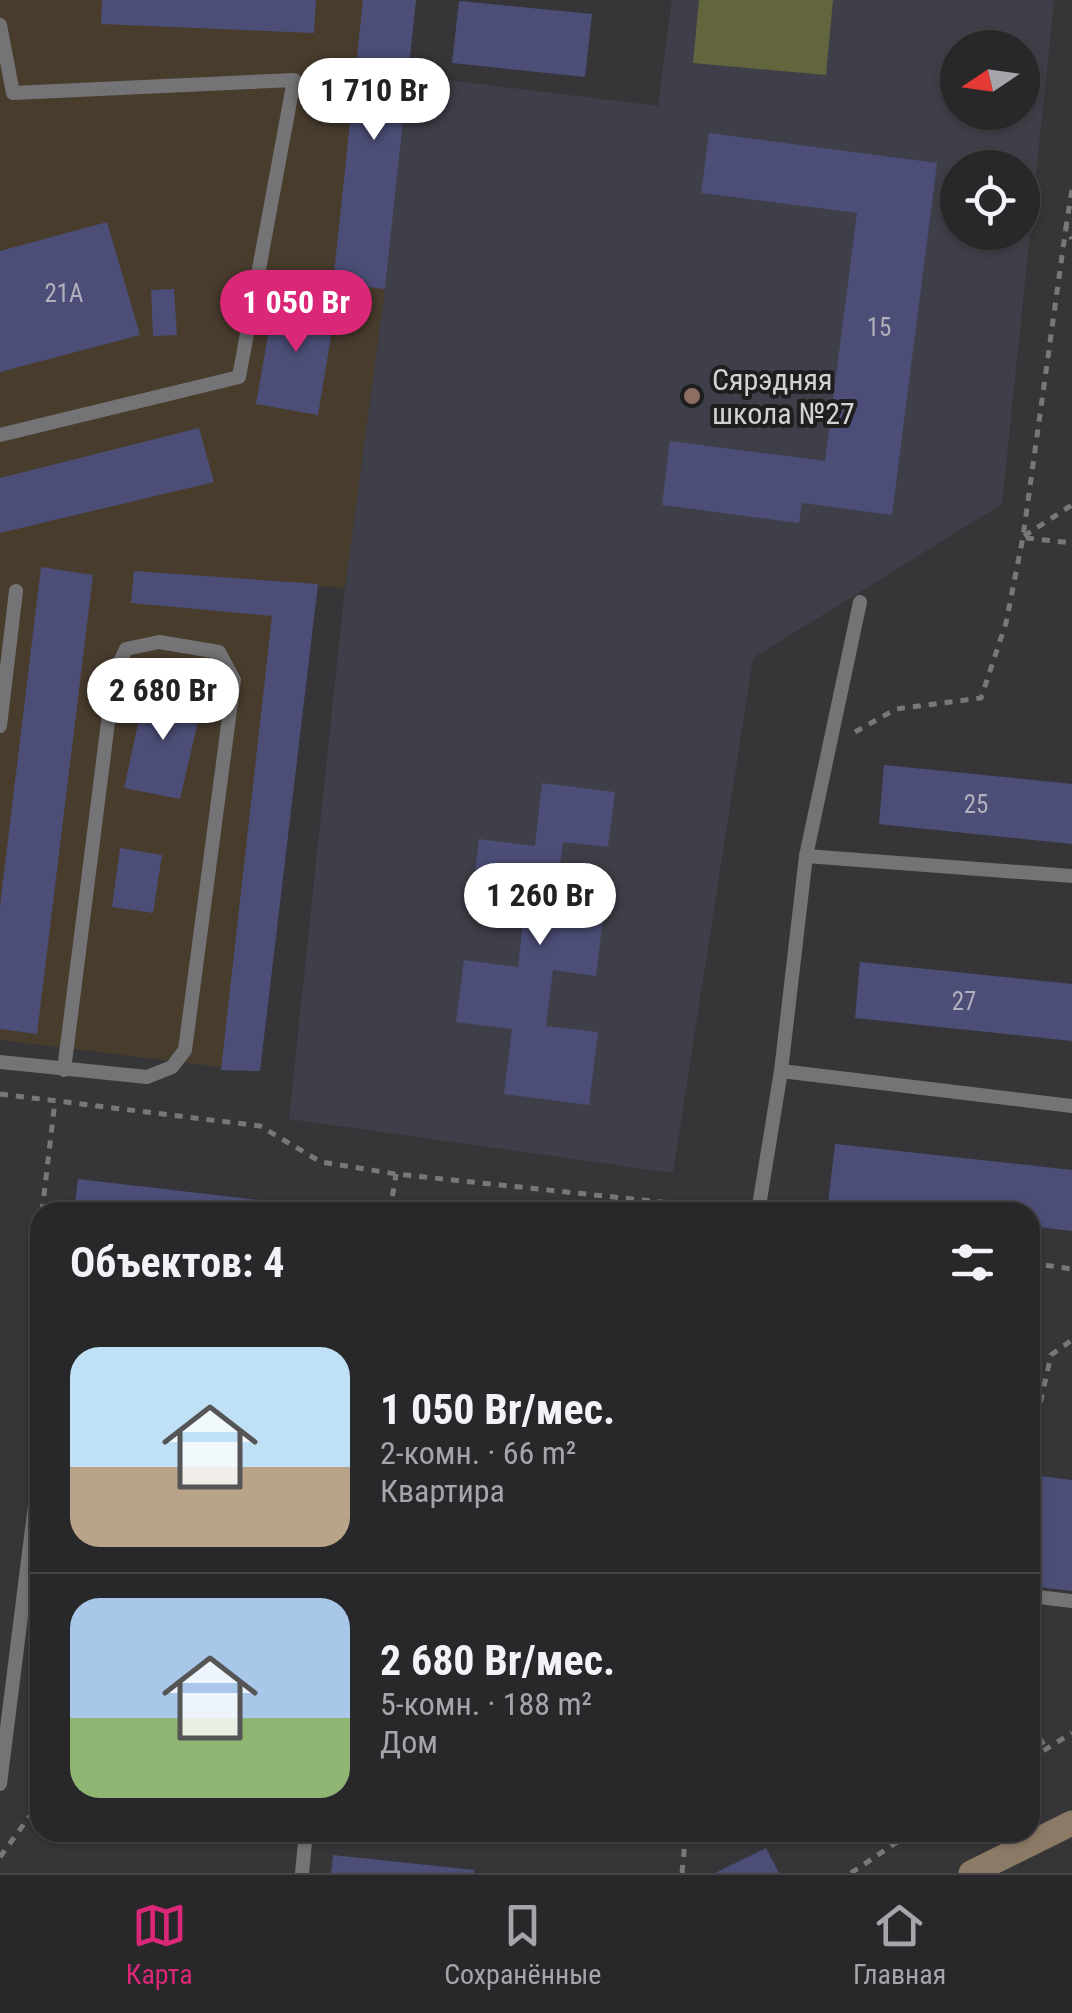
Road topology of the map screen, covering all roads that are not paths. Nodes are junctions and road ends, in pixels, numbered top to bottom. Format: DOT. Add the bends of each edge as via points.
graph roads {
  1 [pos="0,25"];
  2 [pos="0,435"];
  3 [pos="16,591"];
  4 [pos="860,602"];
  5 [pos="0,726"];
  6 [pos="806,856"];
  7 [pos="1072,876"];
  8 [pos="0,1062"];
  9 [pos="64,1070"];
  10 [pos="780,1071"];
  11 [pos="1072,1106"];
  12 [pos="757,1202"];
  13 [pos="30,1545"];
  14 [pos="1040,1597"];
  15 [pos="1072,1602"];
  16 [pos="0,1784"];
  17 [pos="1072,1823"];
  18 [pos="1040,1839"];
  19 [pos="305,1842"];
  20 [pos="1034,1842"];
  21 [pos="302,1873"];
  22 [pos="972,1873"];
  1 -- 2 [label="lane" via="14,93 294,80 239,377"];
  3 -- 5 [label="lane"];
  4 -- 6 [label="lane"];
  6 -- 7 [label="lane"];
  6 -- 10 [label="lane"];
  8 -- 9 [label="lane"];
  9 -- 9 [label="lane" via="147,1077 172,1067 185,1050 234,680 219,652 160,642 126,649 114,675"];
  10 -- 11 [label="lane"];
  10 -- 12 [label="lane"];
  13 -- 16 [label="lane"];
  14 -- 15 [label="lane"];
  17 -- 18 [label="main road"];
  19 -- 21 [label="lane"];
  20 -- 22 [label="main road"];
}
